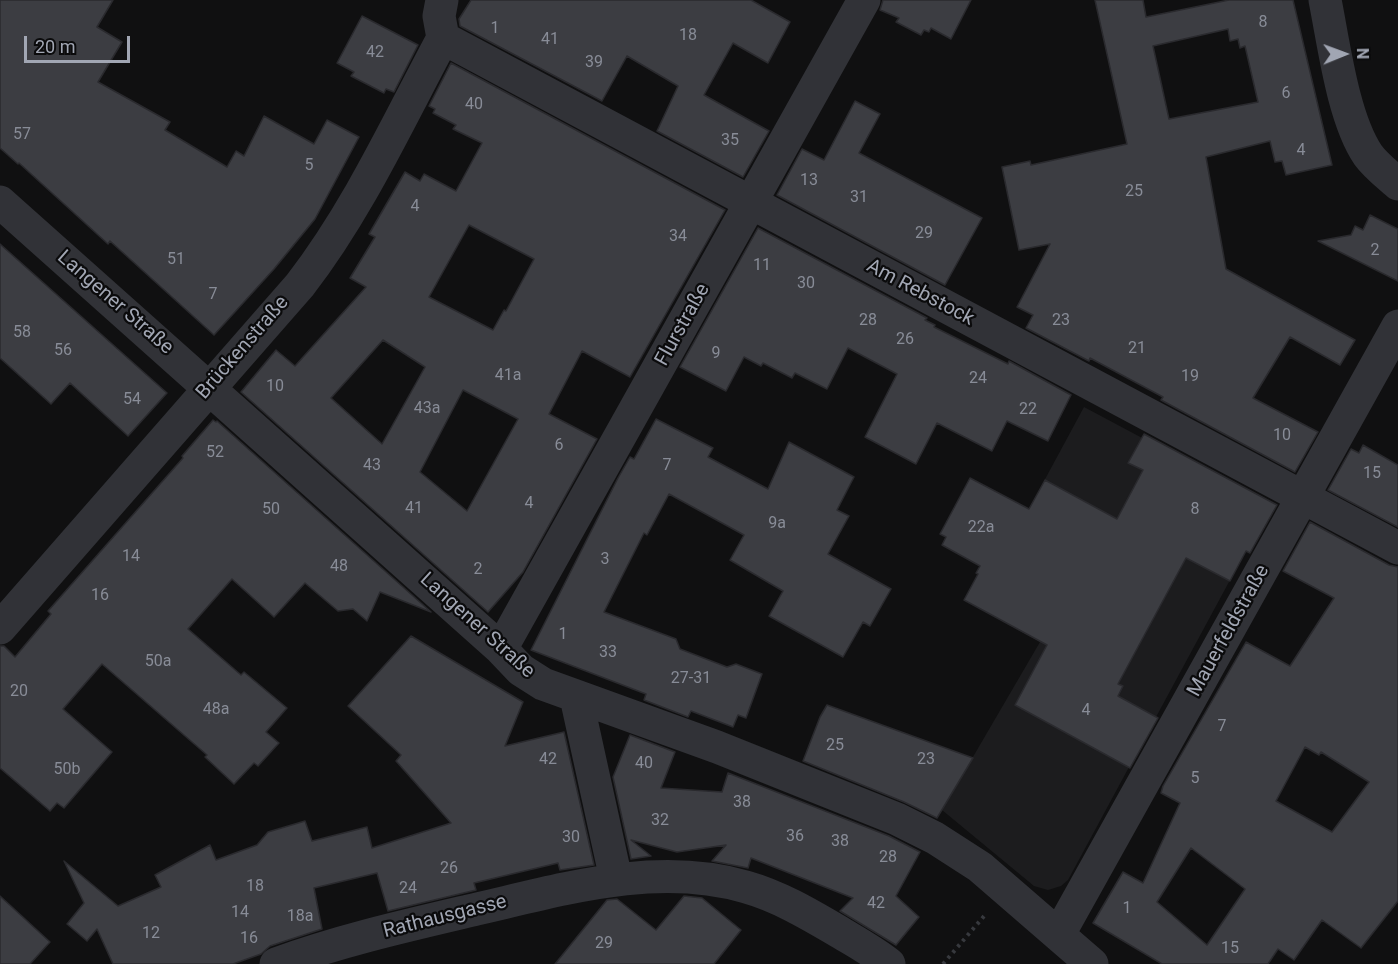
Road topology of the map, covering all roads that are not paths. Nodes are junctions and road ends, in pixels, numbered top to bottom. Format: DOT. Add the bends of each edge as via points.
graph roads {
  1 [pos="442,0"];
  2 [pos="864,0"];
  3 [pos="1325,0"];
  4 [pos="443,38"];
  5 [pos="1398,184"];
  6 [pos="0,202"];
  7 [pos="751,203"];
  8 [pos="1398,326"];
  9 [pos="209,387"];
  10 [pos="1304,497"];
  11 [pos="1398,548"];
  12 [pos="0,628"];
  13 [pos="501,649"];
  14 [pos="576,697"];
  15 [pos="616,879"];
  16 [pos="1059,934"];
  17 [pos="276,964"];
  18 [pos="889,964"];
  19 [pos="1092,964"];
  1 -- 4 [label="street"];
  2 -- 7 [label="street, Flurstraße"];
  3 -- 5 [label="street" via="1348,110 1359,141 1370,158"];
  4 -- 7 [label="street, Am Rebstock"];
  4 -- 9 [label="street, Brückenstraße" via="330,245 300,285"];
  6 -- 9 [label="street, Langener Straße"];
  7 -- 10 [label="street, Am Rebstock"];
  7 -- 13 [label="street, Flurstraße"];
  8 -- 10 [label="street, Mauerfeldstraße"];
  9 -- 12 [label="street, Brückenstraße"];
  9 -- 13 [label="street, Langener Straße"];
  10 -- 11 [label="street, Am Rebstock"];
  10 -- 16 [label="street, Mauerfeldstraße"];
  13 -- 14 [label="street, Langener Straße" via="531,678"];
  14 -- 15 [label="street"];
  14 -- 16 [label="street, Langener Straße" via="717,747 897,819 980,867"];
  15 -- 17 [label="street, Rathausgasse" via="402,926"];
  15 -- 18 [label="street, Rathausgasse" via="677,876 745,886 812,916"];
  16 -- 19 [label="street, Langener Straße"];
}
